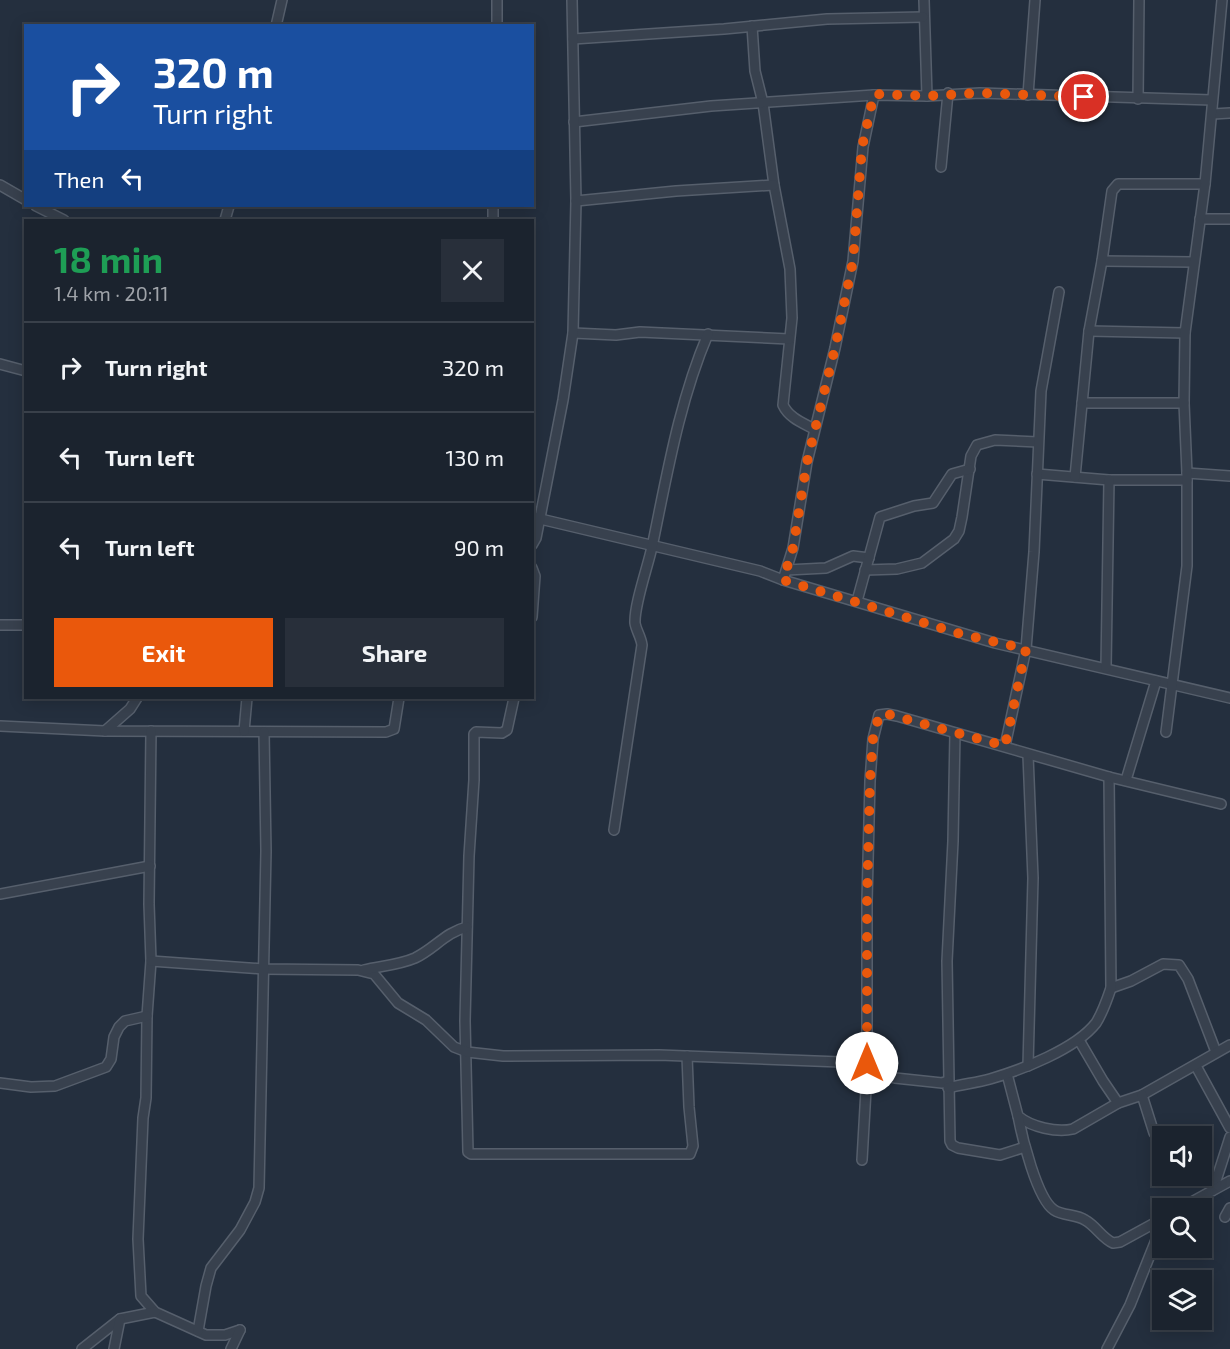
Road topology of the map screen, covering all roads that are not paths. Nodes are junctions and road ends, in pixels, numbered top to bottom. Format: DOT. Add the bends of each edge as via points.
graph roads {
  1 [pos="282,0"];
  2 [pos="497,0"];
  3 [pos="572,0"];
  4 [pos="924,0"];
  5 [pos="1035,0"];
  6 [pos="1139,0"];
  7 [pos="1225,6"];
  8 [pos="923,17"];
  9 [pos="276,24"];
  10 [pos="497,24"];
  11 [pos="752,26"];
  12 [pos="573,39"];
  13 [pos="948,93"];
  14 [pos="874,94"];
  15 [pos="1028,95"];
  16 [pos="927,96"];
  17 [pos="1138,99"];
  18 [pos="1212,100"];
  19 [pos="763,103"];
  20 [pos="1230,113"];
  21 [pos="1213,114"];
  22 [pos="574,122"];
  23 [pos="941,167"];
  24 [pos="1205,184"];
  25 [pos="0,185"];
  26 [pos="774,185"];
  27 [pos="24,199"];
  28 [pos="576,201"];
  29 [pos="38,207"];
  30 [pos="62,219"];
  31 [pos="1200,219"];
  32 [pos="1230,219"];
  33 [pos="1102,261"];
  34 [pos="1194,262"];
  35 [pos="1059,292"];
  36 [pos="1089,331"];
  37 [pos="573,333"];
  38 [pos="1185,333"];
  39 [pos="708,334"];
  40 [pos="789,339"];
  41 [pos="0,364"];
  42 [pos="24,370"];
  43 [pos="1082,403"];
  44 [pos="1184,403"];
  45 [pos="814,429"];
  46 [pos="1038,442"];
  47 [pos="970,469"];
  48 [pos="1036,474"];
  49 [pos="1187,476"];
  50 [pos="1230,476"];
  51 [pos="1075,477"];
  52 [pos="1109,480"];
  53 [pos="536,518"];
  54 [pos="652,547"];
  55 [pos="869,558"];
  56 [pos="787,570"];
  57 [pos="865,570"];
  58 [pos="534,573"];
  59 [pos="783,580"];
  60 [pos="534,589"];
  61 [pos="857,601"];
  62 [pos="0,625"];
  63 [pos="24,625"];
  64 [pos="1026,649"];
  65 [pos="1106,668"];
  66 [pos="1156,681"];
  67 [pos="1173,685"];
  68 [pos="1230,698"];
  69 [pos="136,699"];
  70 [pos="247,699"];
  71 [pos="399,699"];
  72 [pos="514,699"];
  73 [pos="0,726"];
  74 [pos="105,731"];
  75 [pos="151,731"];
  76 [pos="244,732"];
  77 [pos="264,732"];
  78 [pos="955,732"];
  79 [pos="1166,732"];
  80 [pos="1005,746"];
  81 [pos="1028,755"];
  82 [pos="1109,777"];
  83 [pos="1126,780"];
  84 [pos="1221,804"];
  85 [pos="614,830"];
  86 [pos="150,866"];
  87 [pos="0,894"];
  88 [pos="467,927"];
  89 [pos="151,961"];
  90 [pos="263,969"];
  91 [pos="362,970"];
  92 [pos="1111,988"];
  93 [pos="147,1016"];
  94 [pos="1079,1040"];
  95 [pos="1230,1045"];
  96 [pos="467,1052"];
  97 [pos="1216,1052"];
  98 [pos="687,1056"];
  99 [pos="1028,1066"];
  100 [pos="1196,1066"];
  101 [pos="867,1067"];
  102 [pos="1006,1074"];
  103 [pos="0,1083"];
  104 [pos="948,1085"];
  105 [pos="1142,1095"];
  106 [pos="1118,1103"];
  107 [pos="1018,1116"];
  108 [pos="1152,1127"];
  109 [pos="1230,1128"];
  110 [pos="1230,1137"];
  111 [pos="1025,1147"];
  112 [pos="862,1160"];
  113 [pos="1230,1181"];
  114 [pos="1213,1190"];
  115 [pos="1199,1198"];
  116 [pos="1152,1224"];
  117 [pos="1152,1249"];
  118 [pos="155,1312"];
  119 [pos="120,1319"];
  120 [pos="198,1332"];
  121 [pos="82,1349"];
  122 [pos="114,1349"];
  123 [pos="231,1349"];
  124 [pos="1107,1349"];
  1 -- 9 [label="street"];
  2 -- 10 [label="street"];
  3 -- 12 [label="street"];
  4 -- 8 [label="street"];
  5 -- 15 [label="street"];
  6 -- 17 [label="street"];
  7 -- 18 [label="street"];
  8 -- 11 [label="street" via="827,19"];
  8 -- 16 [label="street"];
  11 -- 12 [label="street"];
  11 -- 19 [label="street" via="755,71"];
  12 -- 22 [label="street"];
  13 -- 15 [label="street"];
  13 -- 16 [label="street"];
  13 -- 23 [label="street"];
  14 -- 16 [label="street"];
  14 -- 19 [label="street"];
  14 -- 45 [label="street" via="862,147 853,261"];
  15 -- 17 [label="street"];
  17 -- 18 [label="street"];
  18 -- 21 [label="street"];
  19 -- 22 [label="street"];
  19 -- 26 [label="street"];
  20 -- 21 [label="street"];
  21 -- 24 [label="street"];
  22 -- 28 [label="street"];
  24 -- 31 [label="street"];
  24 -- 33 [label="street" via="1118,184 1112,191"];
  25 -- 27 [label="street"];
  26 -- 28 [label="street"];
  26 -- 40 [label="street" via="790,269"];
  28 -- 37 [label="street"];
  29 -- 30 [label="street"];
  31 -- 32 [label="street"];
  31 -- 34 [label="street"];
  33 -- 34 [label="street"];
  33 -- 36 [label="street"];
  34 -- 38 [label="street"];
  35 -- 46 [label="street" via="1045,363"];
  36 -- 38 [label="street"];
  36 -- 43 [label="street"];
  37 -- 39 [label="street"];
  37 -- 53 [label="street" via="563,400"];
  38 -- 44 [label="street"];
  39 -- 40 [label="street"];
  39 -- 54 [label="street" via="687,391"];
  40 -- 45 [label="street" via="783,405 794,418"];
  41 -- 42 [label="street"];
  43 -- 44 [label="street"];
  43 -- 51 [label="street"];
  44 -- 49 [label="street"];
  45 -- 56 [label="street"];
  46 -- 47 [label="street" via="986,441 974,449"];
  46 -- 48 [label="street"];
  47 -- 55 [label="street" via="952,474 933,503 880,517"];
  47 -- 57 [label="street" via="954,539 922,563"];
  48 -- 51 [label="street"];
  48 -- 64 [label="street"];
  49 -- 50 [label="street"];
  49 -- 52 [label="street"];
  49 -- 67 [label="street" via="1187,566"];
  51 -- 52 [label="street"];
  52 -- 65 [label="street"];
  53 -- 54 [label="street"];
  54 -- 59 [label="street" via="760,571"];
  54 -- 85 [label="street" via="635,623 642,645"];
  55 -- 56 [label="street" via="853,556 826,568"];
  55 -- 57 [label="street"];
  56 -- 59 [label="street"];
  57 -- 61 [label="street"];
  58 -- 60 [label="street"];
  59 -- 61 [label="street"];
  61 -- 64 [label="street" via="961,634"];
  62 -- 63 [label="street"];
  64 -- 65 [label="street"];
  64 -- 80 [label="street"];
  65 -- 66 [label="street"];
  66 -- 67 [label="street"];
  66 -- 83 [label="street"];
  67 -- 68 [label="street"];
  67 -- 79 [label="street"];
  69 -- 74 [label="street"];
  70 -- 76 [label="street"];
  71 -- 77 [label="street" via="396,725 391,731"];
  72 -- 88 [label="street" via="507,730 474,733"];
  73 -- 74 [label="street"];
  74 -- 75 [label="street"];
  75 -- 76 [label="street"];
  75 -- 86 [label="street"];
  76 -- 77 [label="street"];
  77 -- 90 [label="street"];
  78 -- 80 [label="street"];
  78 -- 101 [label="street" via="887,714 876,719 870,781"];
  78 -- 104 [label="street" via="947,962"];
  80 -- 81 [label="street"];
  81 -- 82 [label="street"];
  81 -- 99 [label="street" via="1033,878"];
  82 -- 83 [label="street"];
  82 -- 92 [label="street"];
  83 -- 84 [label="street"];
  86 -- 87 [label="street"];
  86 -- 89 [label="street"];
  88 -- 91 [label="street" via="451,932 429,950 405,962"];
  88 -- 96 [label="street"];
  89 -- 90 [label="street"];
  89 -- 93 [label="street"];
  90 -- 91 [label="street"];
  90 -- 120 [label="street" via="258,1194 240,1230 211,1268"];
  91 -- 96 [label="street" via="374,974 398,1003 426,1020 454,1047"];
  92 -- 94 [label="street" via="1098,1020"];
  92 -- 97 [label="street" via="1163,964 1179,965"];
  93 -- 103 [label="street" via="125,1021 119,1027 106,1067 55,1086"];
  93 -- 118 [label="street" via="138,1239 140,1293"];
  94 -- 99 [label="street"];
  94 -- 106 [label="street"];
  95 -- 97 [label="street"];
  96 -- 98 [label="street" via="503,1056"];
  96 -- 98 [label="street" via="467,1149 471,1154 690,1154 693,1146"];
  97 -- 100 [label="street"];
  98 -- 101 [label="street"];
  99 -- 102 [label="street"];
  100 -- 105 [label="street"];
  100 -- 109 [label="street"];
  101 -- 104 [label="street" via="881,1076"];
  101 -- 112 [label="street"];
  102 -- 104 [label="street"];
  102 -- 107 [label="street"];
  104 -- 111 [label="street" via="950,1142 954,1147 1000,1155"];
  105 -- 106 [label="street"];
  105 -- 108 [label="street"];
  106 -- 107 [label="street" via="1067,1131 1026,1122"];
  107 -- 111 [label="street"];
  110 -- 114 [label="street"];
  111 -- 116 [label="street" via="1052,1209 1084,1219 1110,1242 1120,1242"];
  113 -- 114 [label="street"];
  114 -- 115 [label="street"];
  117 -- 124 [label="street"];
  118 -- 119 [label="street"];
  118 -- 120 [label="street"];
  119 -- 121 [label="street"];
  119 -- 122 [label="street"];
  120 -- 123 [label="street" via="214,1336 240,1330"];
}
